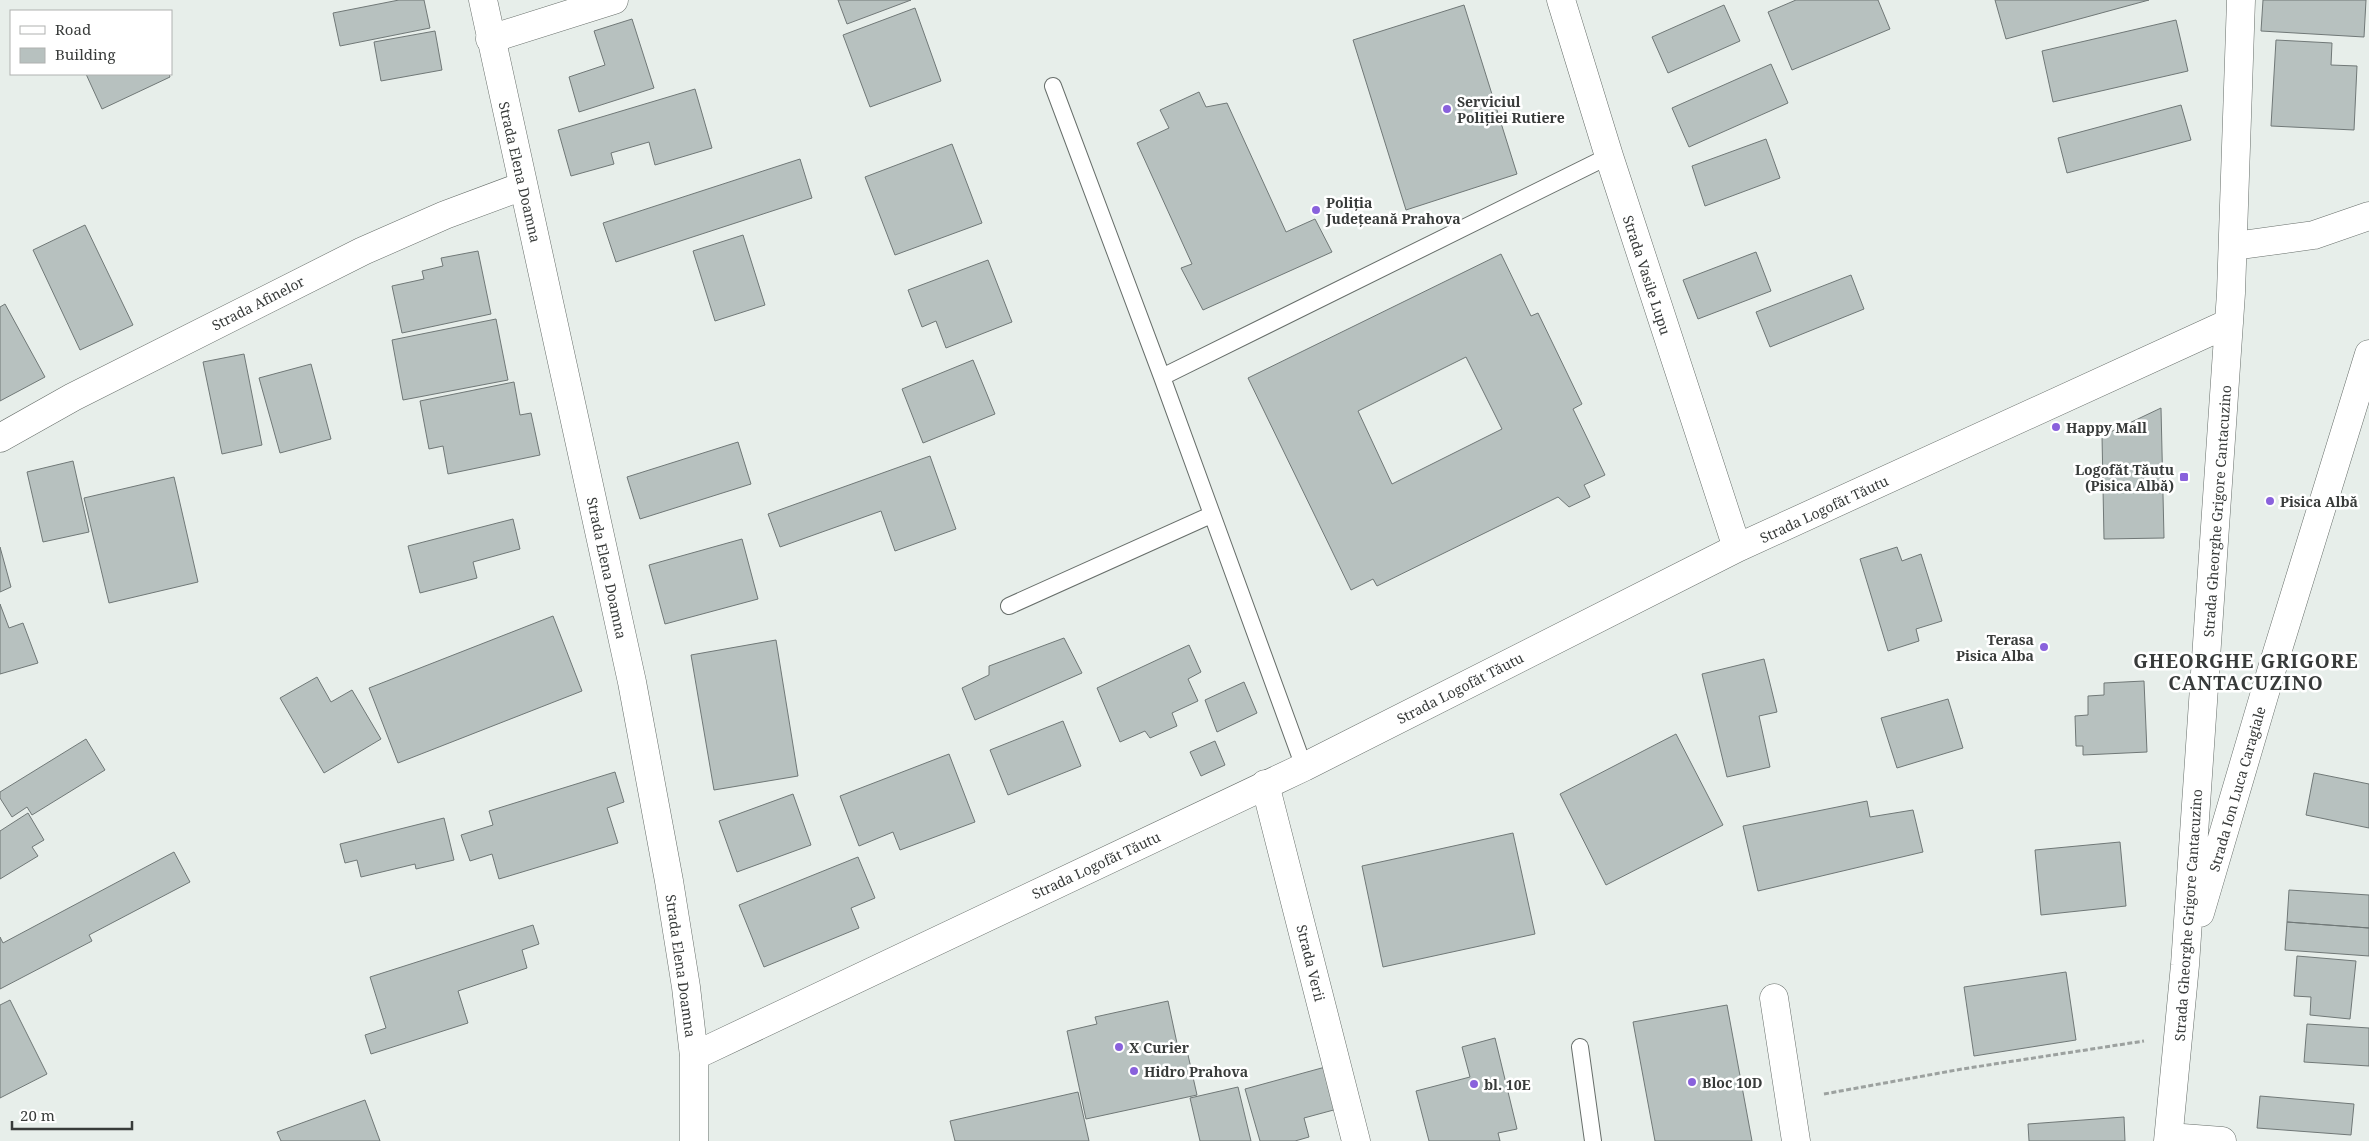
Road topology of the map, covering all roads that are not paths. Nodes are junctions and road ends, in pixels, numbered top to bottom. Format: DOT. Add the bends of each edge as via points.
graph roads {
  1 [pos="483,0"];
  2 [pos="614,0"];
  3 [pos="1561,0"];
  4 [pos="2241,0"];
  5 [pos="490,39"];
  6 [pos="1053,86"];
  7 [pos="1609,156"];
  8 [pos="523,186"];
  9 [pos="2369,216"];
  10 [pos="2234,246"];
  11 [pos="2229,323"];
  12 [pos="2369,354"];
  13 [pos="1162,377"];
  14 [pos="0,438"];
  15 [pos="1211,515"];
  16 [pos="1738,548"];
  17 [pos="1009,606"];
  18 [pos="1304,767"];
  19 [pos="1265,784"];
  20 [pos="2185,965"];
  21 [pos="1774,998"];
  22 [pos="1580,1047"];
  23 [pos="694,1056"];
  24 [pos="2168,1139"];
  25 [pos="694,1141"];
  26 [pos="1356,1141"];
  27 [pos="1593,1141"];
  28 [pos="1796,1141"];
  29 [pos="2222,1141"];
  1 -- 5 [label="street, Strada Elena Doamna"];
  2 -- 5 [label="street"];
  3 -- 7 [label="street, Strada Vasile Lupu"];
  4 -- 10 [label="street, Strada Gheorghe Grigore Cantacuzino"];
  5 -- 8 [label="street, Strada Elena Doamna"];
  6 -- 13 [label="lane"];
  7 -- 13 [label="lane"];
  7 -- 16 [label="street, Strada Vasile Lupu"];
  8 -- 14 [label="street, Strada Afinelor" via="363,251"];
  8 -- 23 [label="street, Strada Elena Doamna" via="632,682 669,880"];
  9 -- 10 [label="street" via="2314,235"];
  10 -- 11 [label="street, Strada Gheorghe Grigore Cantacuzino"];
  11 -- 16 [label="street, Strada Logofăt Tăutu"];
  11 -- 20 [label="street, Strada Gheorghe Grigore Cantacuzino"];
  12 -- 20 [label="street, Strada Ion Luca Caragiale"];
  13 -- 15 [label="lane"];
  15 -- 17 [label="lane"];
  15 -- 18 [label="lane"];
  16 -- 18 [label="street, Strada Logofăt Tăutu"];
  18 -- 19 [label="street, Strada Logofăt Tăutu"];
  19 -- 23 [label="street, Strada Logofăt Tăutu"];
  19 -- 26 [label="street, Strada Verii"];
  20 -- 24 [label="street, Strada Gheorghe Grigore Cantacuzino"];
  21 -- 28 [label="street"];
  22 -- 27 [label="lane"];
  23 -- 25 [label="street, Strada Elena Doamna"];
  24 -- 29 [label="street"];
}
